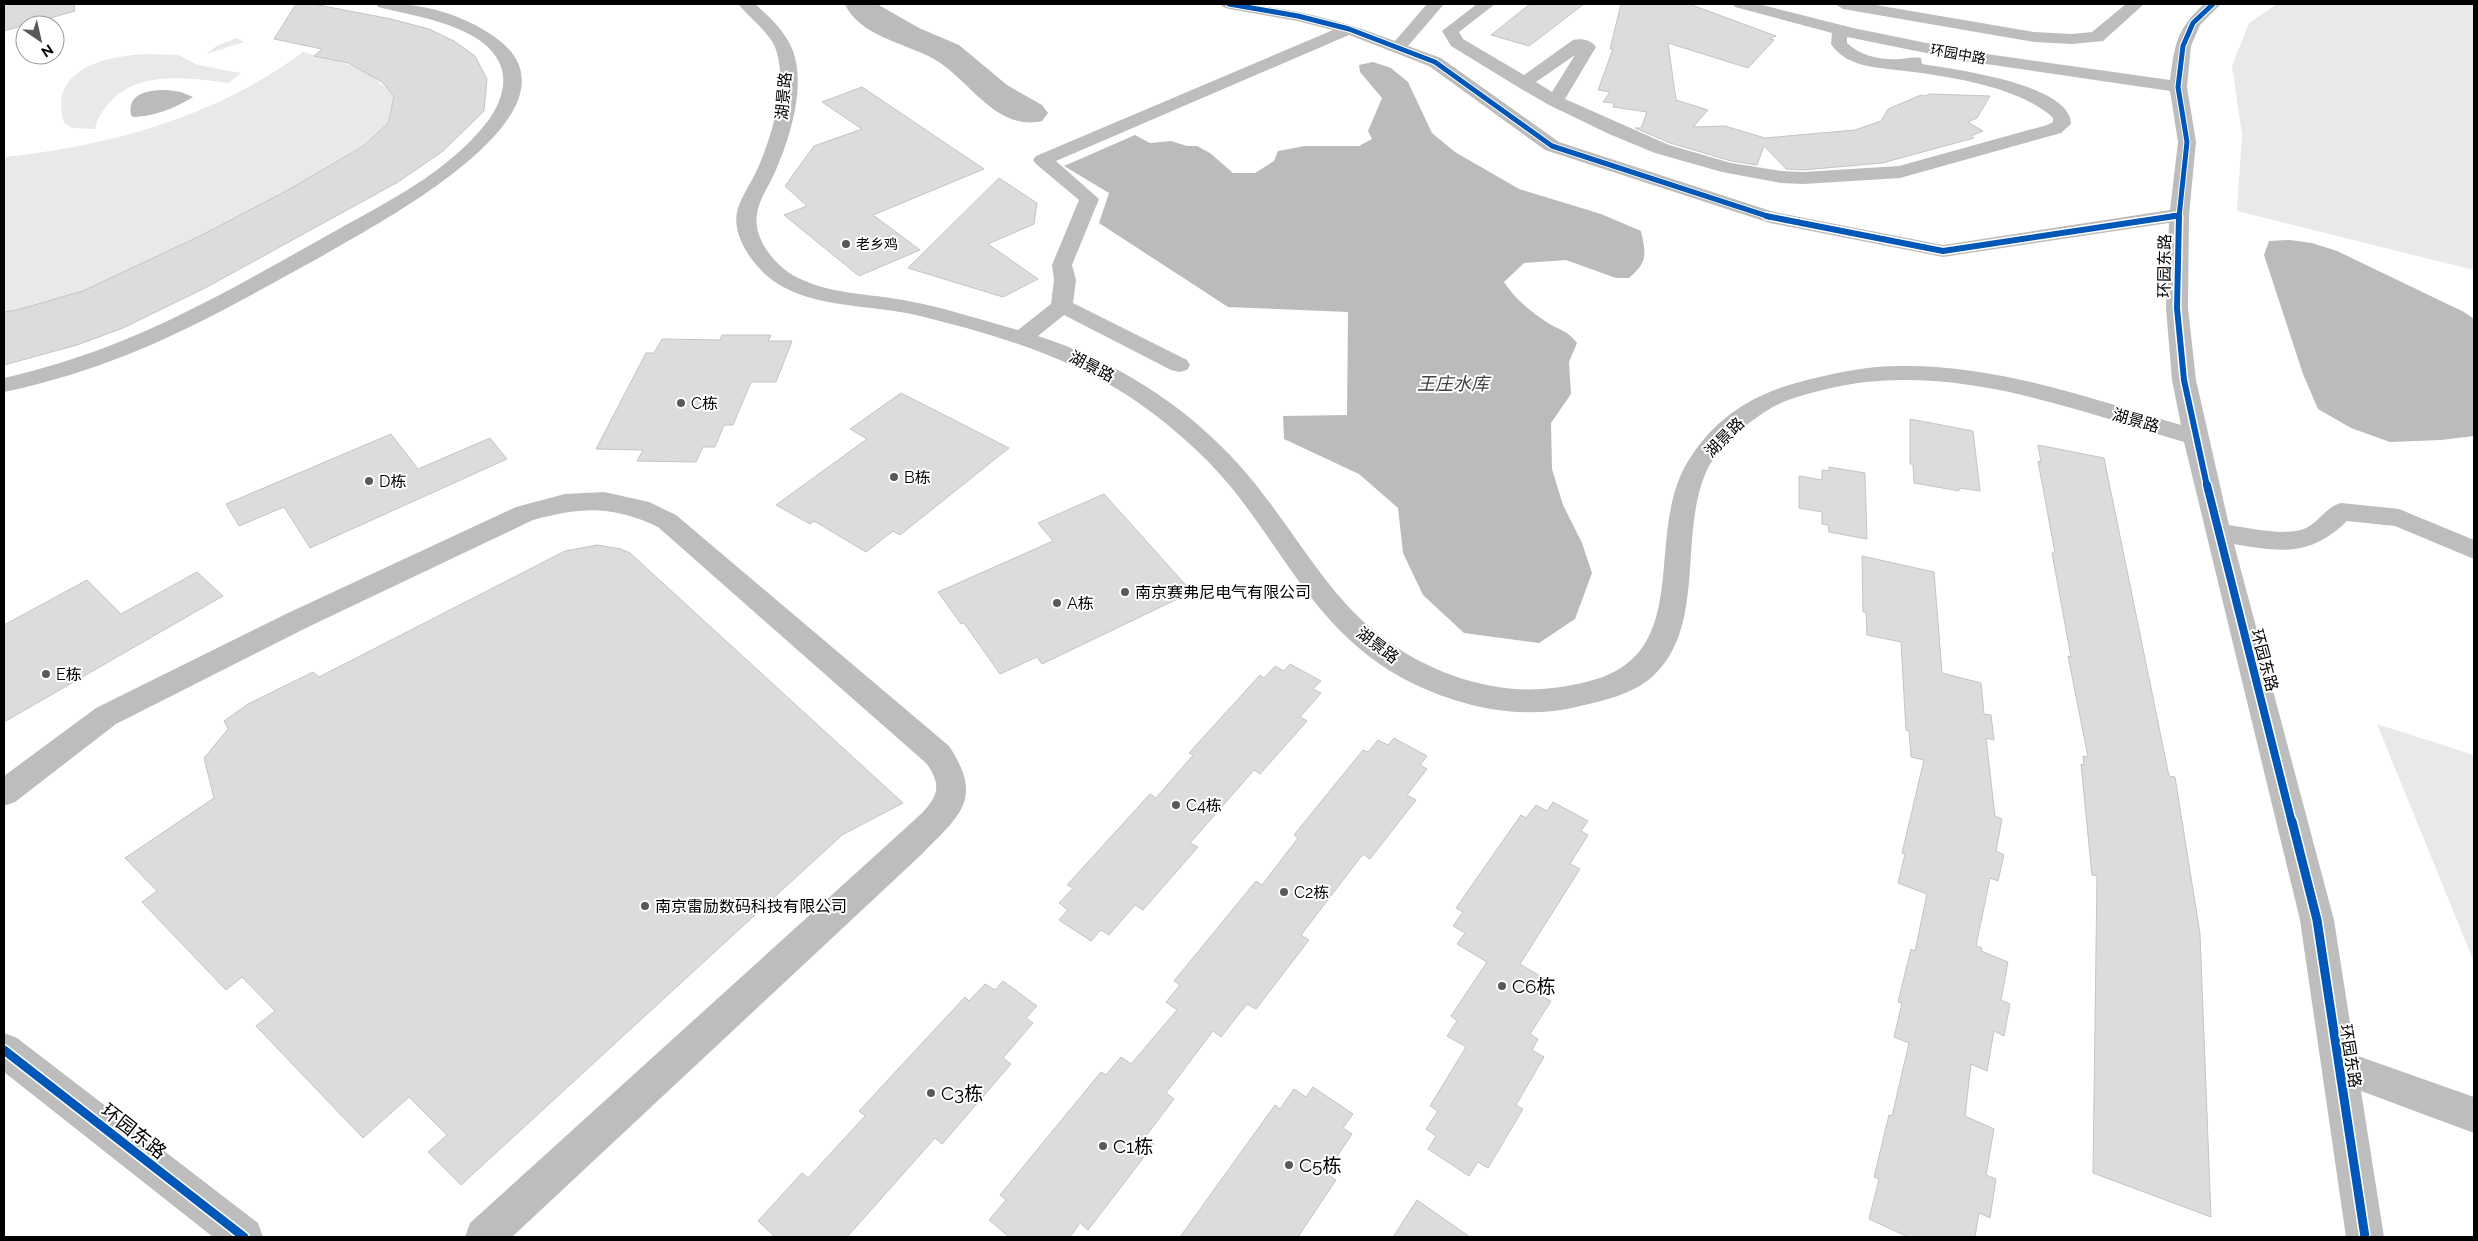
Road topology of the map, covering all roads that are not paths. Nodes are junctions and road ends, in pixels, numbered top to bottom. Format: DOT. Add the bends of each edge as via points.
graph roads {
  1 [pos="384,4"];
  2 [pos="746,4"];
  3 [pos="1436,4"];
  4 [pos="1487,4"];
  5 [pos="1741,4"];
  6 [pos="1843,4"];
  7 [pos="2136,4"];
  8 [pos="2209,4"];
  9 [pos="1241,5"];
  10 [pos="1349,29"];
  11 [pos="1842,32"];
  12 [pos="1398,47"];
  13 [pos="1927,49"];
  14 [pos="1898,64"];
  15 [pos="1524,83"];
  16 [pos="2178,87"];
  17 [pos="1555,101"];
  18 [pos="2179,215"];
  19 [pos="1062,306"];
  20 [pos="1023,337"];
  21 [pos="1179,365"];
  22 [pos="4,385"];
  23 [pos="2195,437"];
  24 [pos="2218,533"];
  25 [pos="2474,550"];
  26 [pos="4,792"];
  27 [pos="4,1050"];
  28 [pos="2339,1066"];
  29 [pos="2474,1115"];
  30 [pos="244,1237"];
  31 [pos="484,1237"];
  32 [pos="2365,1237"];
  1 -- 22 [label="street" via="482,34 502,51 512,70 512,90 501,114 478,143 410,196 318,250 190,317 89,361"];
  2 -- 20 [label="street, 湖景路" via="769,26 785,51 787,69 782,121 774,150 746,216 753,245 771,270 800,286 840,297 908,307"];
  3 -- 12 [label="street"];
  4 -- 15 [label="street" via="1450,31 1457,42"];
  5 -- 11 [label="street, 环园中路"];
  6 -- 7 [label="street" via="2034,37 2072,39 2097,37"];
  8 -- 16 [label="street, 环园东路" via="2194,23 2183,46"];
  9 -- 10 [label="street"];
  10 -- 12 [label="street"];
  10 -- 19 [label="street" via="1043,160 1089,199 1062,265 1065,280"];
  11 -- 13 [label="street, 环园中路"];
  11 -- 14 [label="street" via="1839,44 1848,53 1875,62"];
  12 -- 18 [label="street" via="1435,62 1552,146 1770,217 1943,251"];
  13 -- 14 [label="street" via="1917,61"];
  13 -- 16 [label="street, 环园中路"];
  14 -- 17 [label="street" via="2008,87 2054,108 2062,117 2062,124 2054,129 1900,172 1803,178 1729,168 1662,149"];
  15 -- 17 [label="street"];
  15 -- 17 [label="street" via="1579,44 1588,47"];
  16 -- 18 [label="street, 环园东路" via="2187,142"];
  18 -- 23 [label="street, 环园东路" via="2178,308 2184,380"];
  19 -- 20 [label="street"];
  19 -- 21 [label="street"];
  20 -- 23 [label="street, 湖景路" via="1093,364 1144,396 1188,431 1239,480 1338,614 1406,667 1455,690 1536,702 1590,696 1622,682 1650,663 1666,636 1675,598 1684,503 1697,464 1728,430 1764,401 1829,379 1898,372 1992,380"];
  23 -- 24 [label="street, 环园东路"];
  24 -- 25 [label="street" via="2292,540 2314,535 2341,512 2399,518"];
  24 -- 28 [label="street, 环园东路" via="2317,920"];
  26 -- 31 [label="street" via="106,716 167,685 505,521 545,507 584,501 623,503 667,522 938,755 952,778 948,806 911,844"];
  27 -- 30 [label="street, 环园东路"];
  28 -- 29 [label="street"];
  28 -- 32 [label="street, 环园东路"];
}
